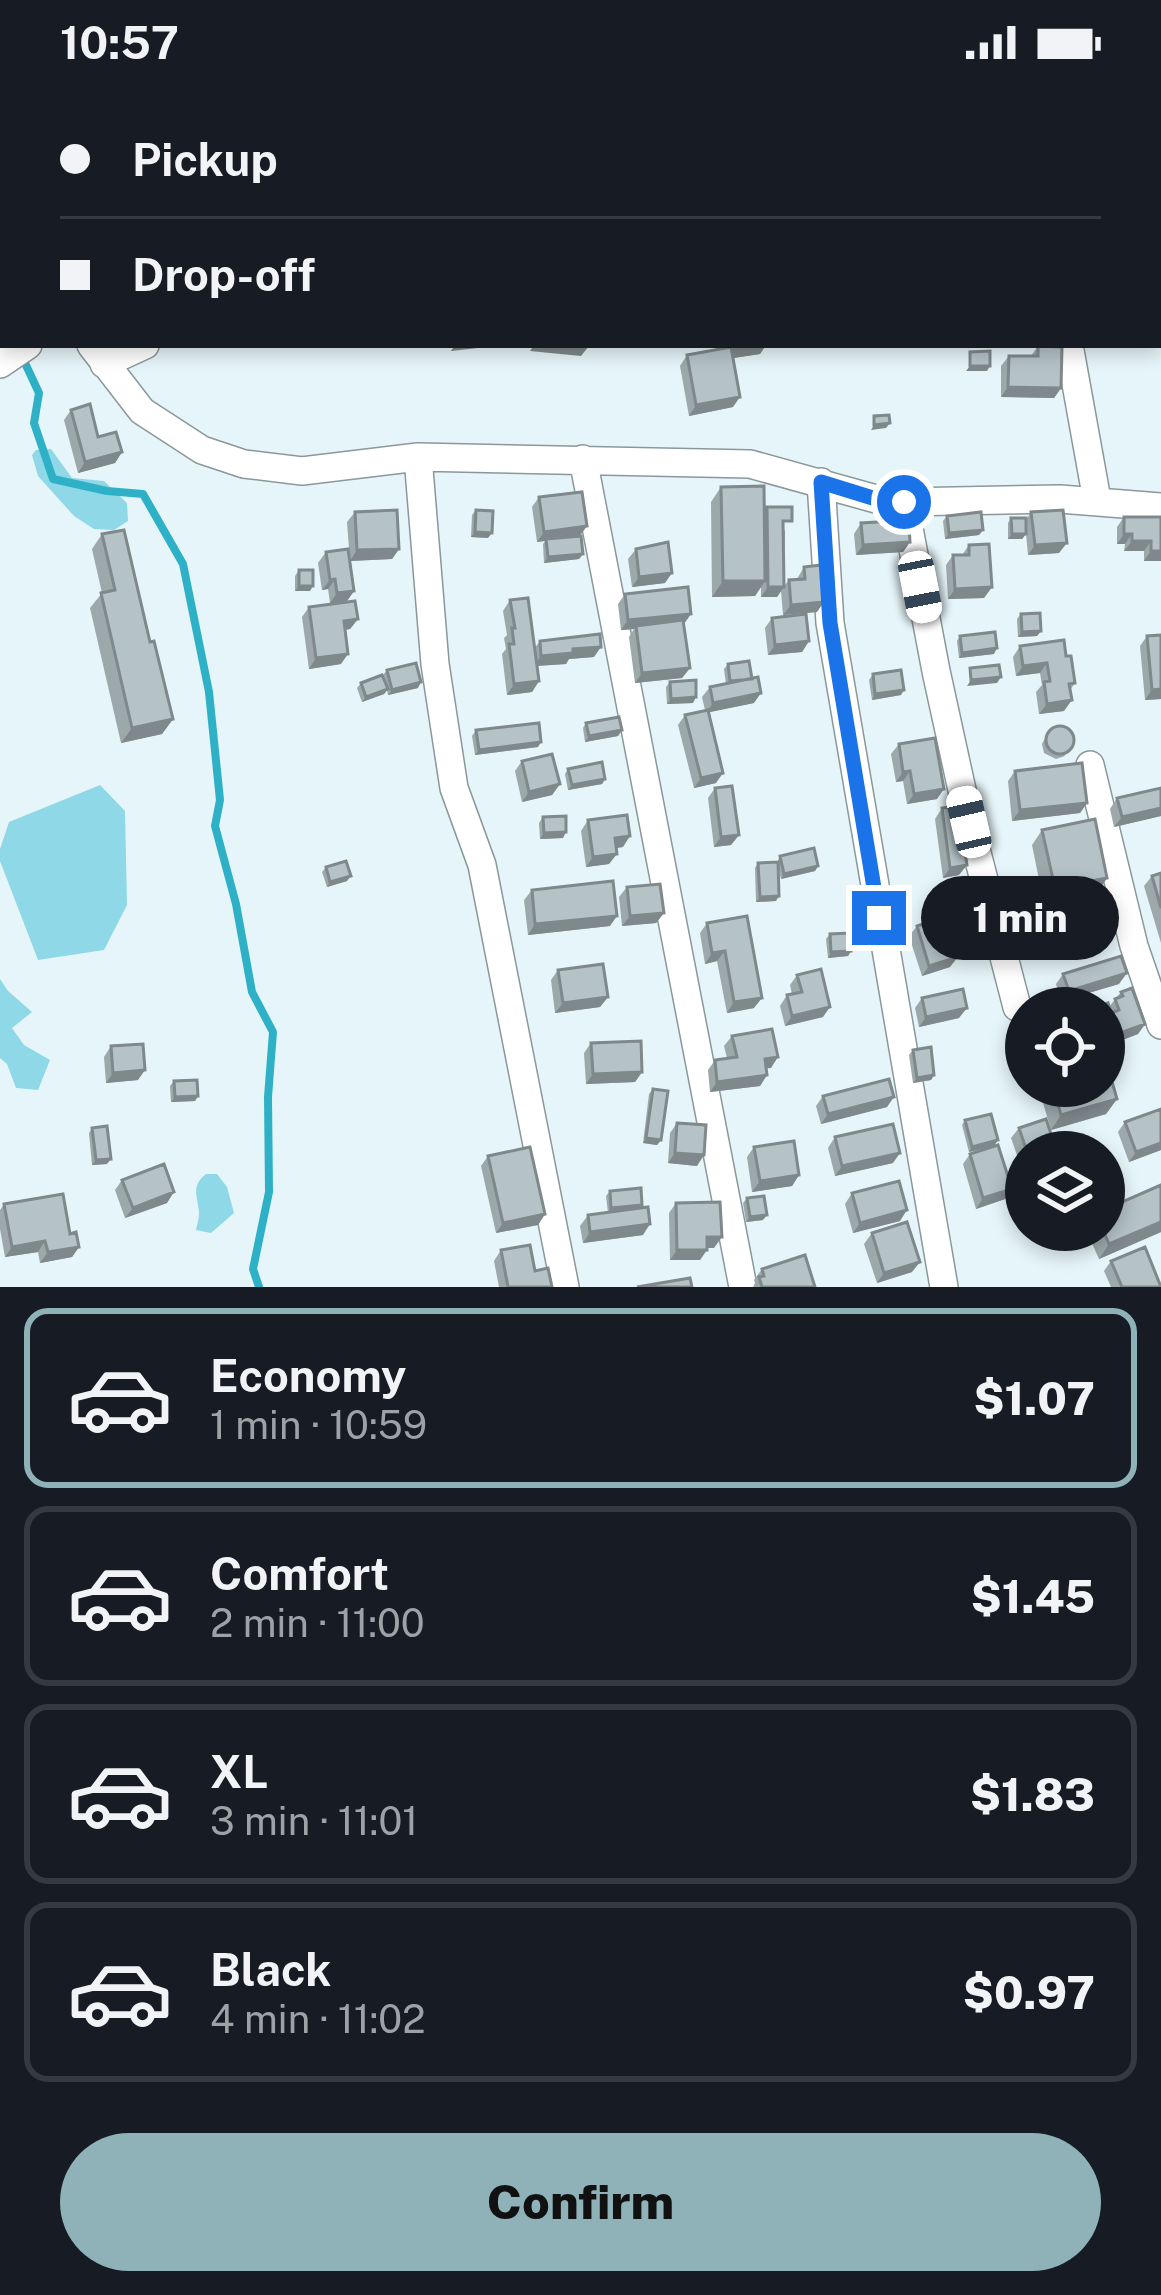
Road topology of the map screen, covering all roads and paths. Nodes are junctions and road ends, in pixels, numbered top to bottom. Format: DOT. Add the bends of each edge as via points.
graph roads {
  1 [pos="131,348"];
  2 [pos="1070,348"];
  3 [pos="98,355"];
  4 [pos="418,457"];
  5 [pos="583,459"];
  6 [pos="821,482"];
  7 [pos="1097,500"];
  8 [pos="904,502"];
  9 [pos="1161,507"];
  10 [pos="1090,765"];
  11 [pos="1012,987"];
  12 [pos="1161,1025"];
  13 [pos="565,1287"];
  14 [pos="743,1287"];
  15 [pos="944,1287"];
  1 -- 3 [label="street"];
  2 -- 7 [label="street"];
  3 -- 4 [label="street" via="142,411 202,450 244,464 302,471"];
  4 -- 5 [label="street"];
  4 -- 13 [label="street" via="454,788 482,865"];
  5 -- 6 [label="street" via="750,464"];
  5 -- 14 [label="street"];
  6 -- 8 [label="street"];
  6 -- 15 [label="street" via="836,667"];
  7 -- 8 [label="street"];
  7 -- 9 [label="street"];
  8 -- 11 [label="street"];
  10 -- 12 [label="street"];
}
